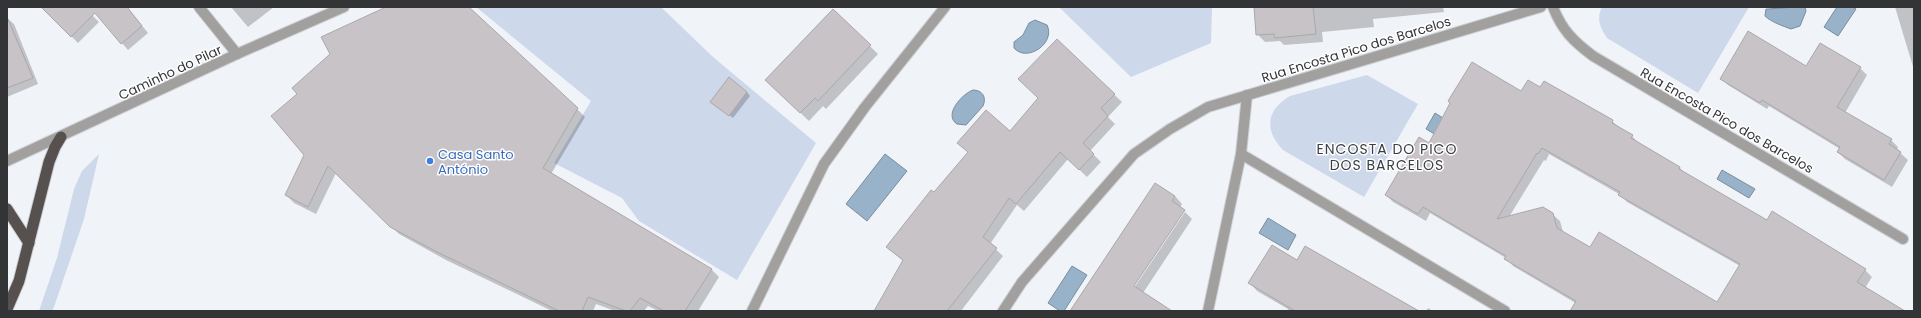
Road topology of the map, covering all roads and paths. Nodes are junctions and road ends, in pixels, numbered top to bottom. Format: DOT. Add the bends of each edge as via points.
graph roads {
  1 [pos="199,7"];
  2 [pos="344,7"];
  3 [pos="945,7"];
  4 [pos="1541,7"];
  5 [pos="1553,7"];
  6 [pos="237,54"];
  7 [pos="1247,95"];
  8 [pos="61,137"];
  9 [pos="1241,154"];
  10 [pos="7,161"];
  11 [pos="7,209"];
  12 [pos="1903,239"];
  13 [pos="29,243"];
  14 [pos="7,309"];
  15 [pos="752,311"];
  16 [pos="1003,311"];
  17 [pos="1208,311"];
  18 [pos="1505,311"];
  1 -- 6 [label="street"];
  2 -- 6 [label="street, Caminho do Pilar"];
  3 -- 15 [label="street" via="865,107 824,164"];
  4 -- 7 [label="street, Rua Encosta Pico dos Barcelos"];
  5 -- 12 [label="street, Rua Encosta Pico dos Barcelos" via="1558,20 1571,39 1593,56"];
  6 -- 8 [label="street, Caminho do Pilar"];
  7 -- 9 [label="street"];
  7 -- 16 [label="street, Rua Encosta Pico dos Barcelos" via="1208,107 1134,154 1022,282"];
  8 -- 10 [label="street, Caminho do Pilar"];
  8 -- 13 [label="highway" via="49,162"];
  9 -- 17 [label="street"];
  9 -- 18 [label="street"];
  11 -- 13 [label="highway"];
  13 -- 14 [label="highway" via="19,281"];
}
